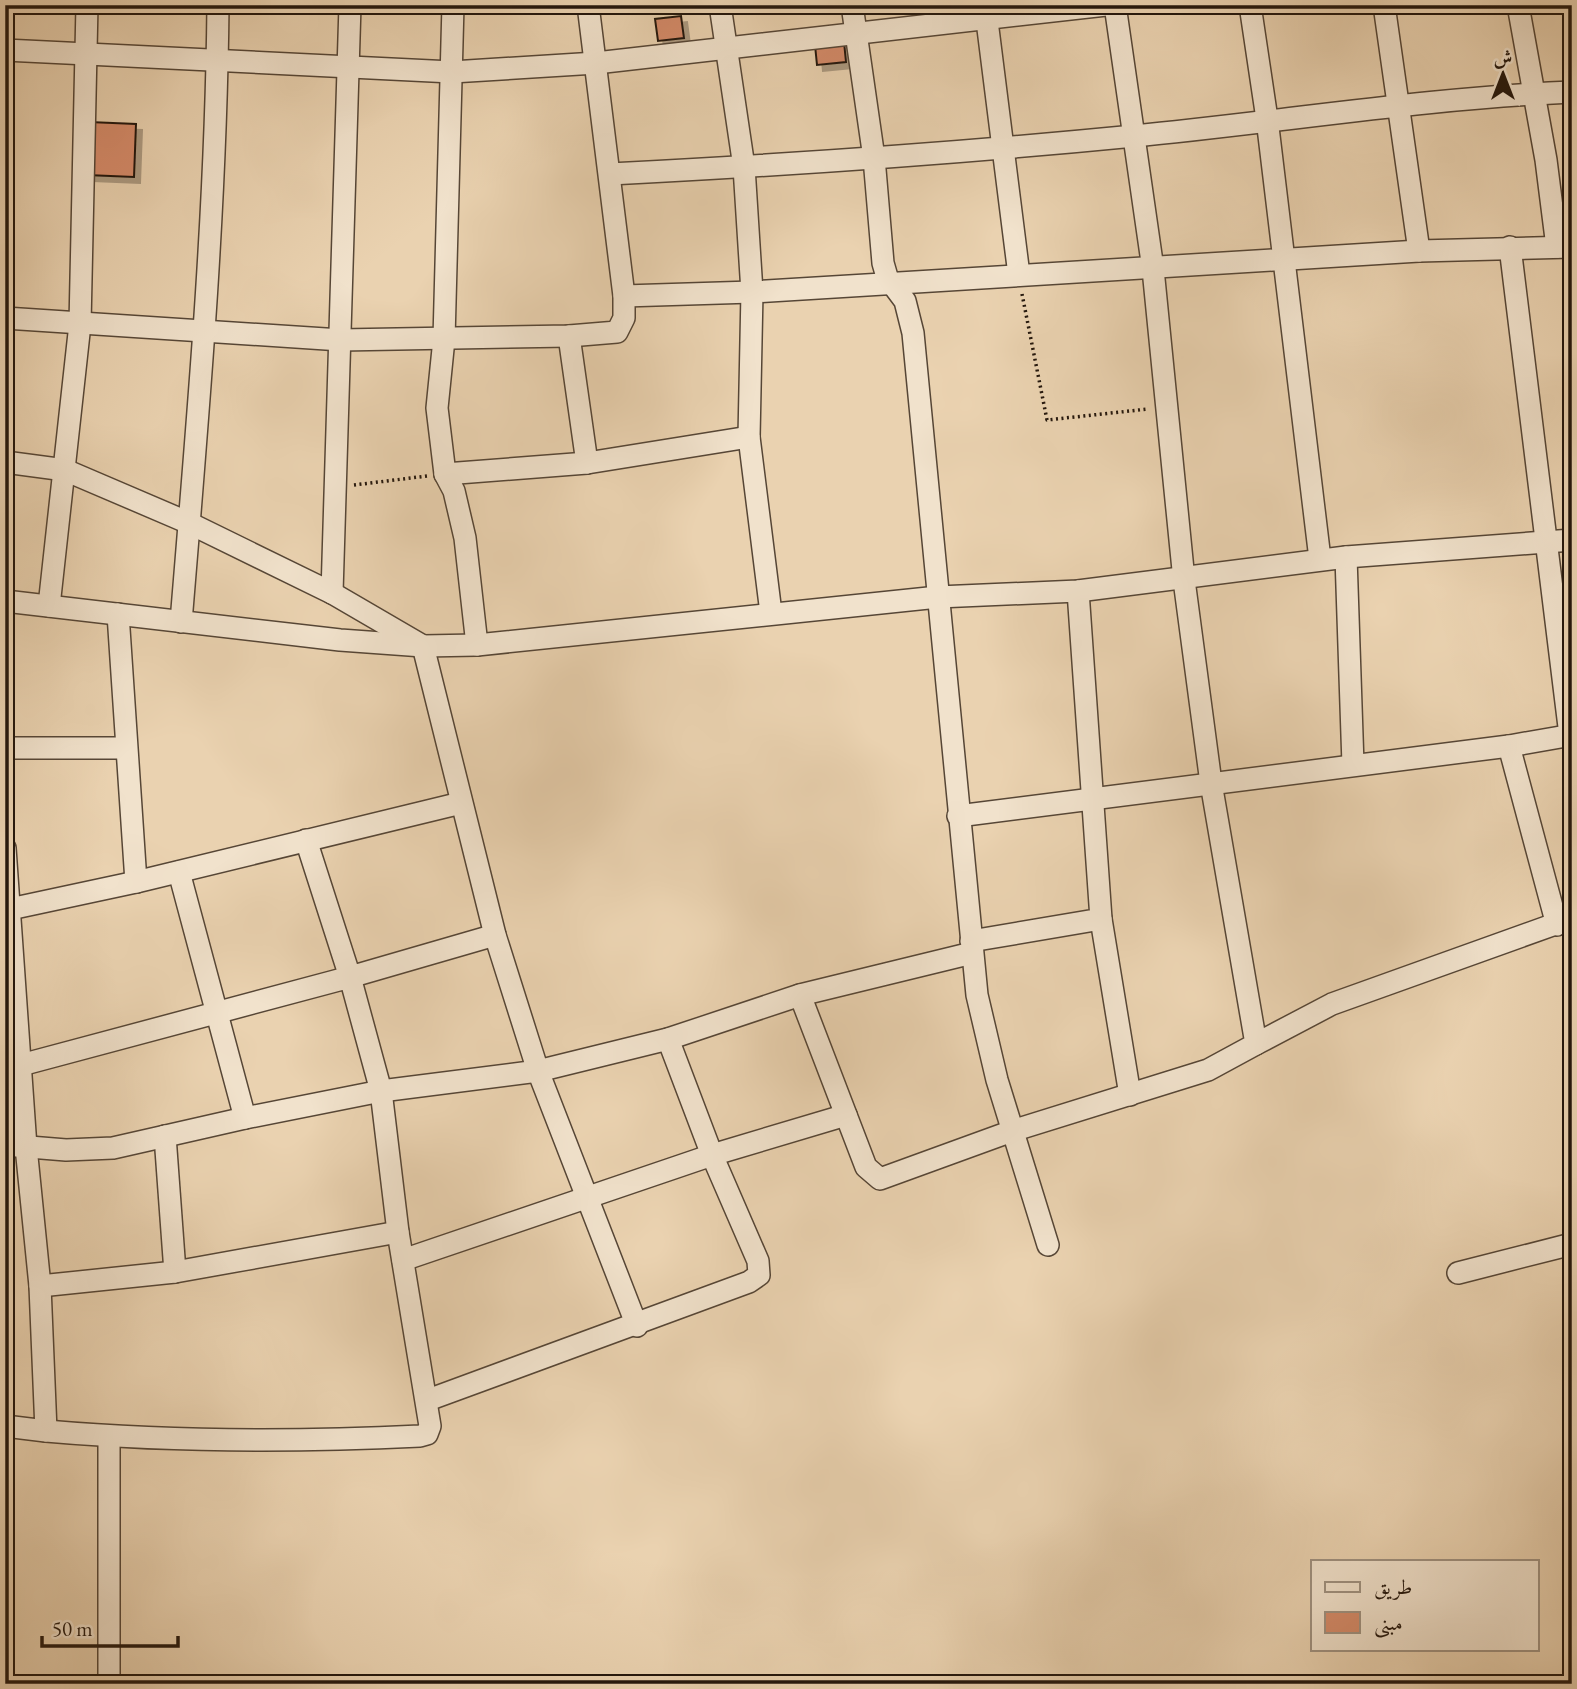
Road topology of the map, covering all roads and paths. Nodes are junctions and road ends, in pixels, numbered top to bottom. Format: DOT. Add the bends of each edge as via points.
graph roads {
  1 [pos="87,5"];
  2 [pos="218,5"];
  3 [pos="350,5"];
  4 [pos="453,5"];
  5 [pos="588,5"];
  6 [pos="720,5"];
  7 [pos="852,5"];
  8 [pos="1105,5"];
  9 [pos="1115,5"];
  10 [pos="1250,5"];
  11 [pos="1384,5"];
  12 [pos="1518,5"];
  13 [pos="986,11"];
  14 [pos="856,33"];
  15 [pos="725,48"];
  16 [pos="5,50"];
  17 [pos="86,56"];
  18 [pos="218,62"];
  19 [pos="596,63"];
  20 [pos="348,69"];
  21 [pos="452,72"];
  22 [pos="1572,92"];
  23 [pos="1533,94"];
  24 [pos="1398,105"];
  25 [pos="1267,119"];
  26 [pos="1135,136"];
  27 [pos="1002,146"];
  28 [pos="874,158"];
  29 [pos="744,167"];
  30 [pos="610,174"];
  31 [pos="1510,247"];
  32 [pos="1564,247"];
  33 [pos="1419,251"];
  34 [pos="1282,258"];
  35 [pos="1153,269"];
  36 [pos="1019,275"];
  37 [pos="892,282"];
  38 [pos="752,292"];
  39 [pos="624,296"];
  40 [pos="5,318"];
  41 [pos="80,324"];
  42 [pos="206,332"];
  43 [pos="569,336"];
  44 [pos="444,339"];
  45 [pos="341,340"];
  46 [pos="1164,407"];
  47 [pos="749,438"];
  48 [pos="5,462"];
  49 [pos="587,463"];
  50 [pos="65,470"];
  51 [pos="445,474"];
  52 [pos="335,487"];
  53 [pos="189,523"];
  54 [pos="1572,540"];
  55 [pos="1547,542"];
  56 [pos="1346,557"];
  57 [pos="1320,559"];
  58 [pos="1184,580"];
  59 [pos="1078,592"];
  60 [pos="332,593"];
  61 [pos="938,597"];
  62 [pos="5,601"];
  63 [pos="49,606"];
  64 [pos="771,612"];
  65 [pos="118,614"];
  66 [pos="181,622"];
  67 [pos="477,645"];
  68 [pos="423,646"];
  69 [pos="1571,735"];
  70 [pos="1510,746"];
  71 [pos="5,748"];
  72 [pos="126,748"];
  73 [pos="1353,765"];
  74 [pos="1211,783"];
  75 [pos="1093,800"];
  76 [pos="461,803"];
  77 [pos="958,816"];
  78 [pos="306,840"];
  79 [pos="5,848"];
  80 [pos="179,872"];
  81 [pos="6,875"];
  82 [pos="136,882"];
  83 [pos="10,909"];
  84 [pos="1101,919"];
  85 [pos="1564,921"];
  86 [pos="495,935"];
  87 [pos="971,947"];
  88 [pos="350,976"];
  89 [pos="800,995"];
  90 [pos="11,1011"];
  91 [pos="218,1012"];
  92 [pos="668,1039"];
  93 [pos="1256,1044"];
  94 [pos="21,1065"];
  95 [pos="538,1071"];
  96 [pos="381,1091"];
  97 [pos="1130,1095"];
  98 [pos="846,1115"];
  99 [pos="245,1118"];
  100 [pos="1012,1130"];
  101 [pos="165,1136"];
  102 [pos="16,1146"];
  103 [pos="712,1155"];
  104 [pos="588,1198"];
  105 [pos="398,1232"];
  106 [pos="1572,1244"];
  107 [pos="1048,1245"];
  108 [pos="403,1260"];
  109 [pos="175,1272"];
  110 [pos="1458,1273"];
  111 [pos="40,1286"];
  112 [pos="637,1326"];
  113 [pos="428,1400"];
  114 [pos="5,1426"];
  115 [pos="46,1431"];
  116 [pos="109,1437"];
  117 [pos="108,1684"];
  1 -- 17 [label="street"];
  2 -- 18 [label="street"];
  3 -- 20 [label="street"];
  4 -- 21 [label="street"];
  5 -- 19 [label="street"];
  6 -- 15 [label="street"];
  7 -- 14 [label="street"];
  8 -- 13 [label="street"];
  9 -- 26 [label="street"];
  10 -- 25 [label="street"];
  11 -- 24 [label="street"];
  12 -- 23 [label="street"];
  13 -- 14 [label="street"];
  13 -- 27 [label="street"];
  14 -- 15 [label="street"];
  14 -- 28 [label="street"];
  15 -- 19 [label="street"];
  15 -- 29 [label="street"];
  16 -- 17 [label="street"];
  17 -- 18 [label="street"];
  17 -- 41 [label="street"];
  18 -- 20 [label="street"];
  18 -- 42 [label="street"];
  19 -- 21 [label="street"];
  19 -- 30 [label="street"];
  20 -- 21 [label="street"];
  20 -- 45 [label="street"];
  21 -- 44 [label="street"];
  22 -- 23 [label="street"];
  23 -- 24 [label="street"];
  23 -- 32 [label="street"];
  24 -- 25 [label="street"];
  24 -- 33 [label="street"];
  25 -- 26 [label="street"];
  25 -- 34 [label="street"];
  26 -- 27 [label="street"];
  26 -- 35 [label="street"];
  27 -- 28 [label="street"];
  27 -- 36 [label="street"];
  28 -- 29 [label="street"];
  28 -- 37 [label="street" via="883,264"];
  29 -- 30 [label="street"];
  29 -- 38 [label="street"];
  30 -- 39 [label="street"];
  31 -- 32 [label="street"];
  31 -- 33 [label="street"];
  31 -- 55 [label="street"];
  33 -- 34 [label="street"];
  34 -- 35 [label="street"];
  34 -- 57 [label="street"];
  35 -- 36 [label="street"];
  35 -- 46 [label="street"];
  36 -- 37 [label="street"];
  36 -- 46 [label="path" via="1047,420"];
  37 -- 38 [label="street"];
  37 -- 61 [label="street" via="905,301 913,333"];
  38 -- 39 [label="street"];
  38 -- 47 [label="street"];
  39 -- 43 [label="street" via="624,317 617,332"];
  40 -- 41 [label="street"];
  41 -- 42 [label="street"];
  41 -- 50 [label="street"];
  42 -- 45 [label="street"];
  42 -- 53 [label="street"];
  43 -- 44 [label="street"];
  43 -- 49 [label="street"];
  44 -- 45 [label="street"];
  44 -- 51 [label="street" via="437,408"];
  45 -- 52 [label="street"];
  46 -- 58 [label="street"];
  47 -- 49 [label="street"];
  47 -- 64 [label="street"];
  48 -- 50 [label="street"];
  49 -- 51 [label="street"];
  50 -- 53 [label="street"];
  50 -- 63 [label="street"];
  51 -- 52 [label="path"];
  51 -- 67 [label="street" via="460,510"];
  52 -- 60 [label="street"];
  53 -- 60 [label="street"];
  53 -- 66 [label="street"];
  54 -- 55 [label="street"];
  55 -- 56 [label="street"];
  55 -- 69 [label="street"];
  56 -- 57 [label="street"];
  56 -- 73 [label="street"];
  57 -- 58 [label="street"];
  58 -- 59 [label="street"];
  58 -- 74 [label="street"];
  59 -- 61 [label="street"];
  59 -- 75 [label="street"];
  60 -- 68 [label="street"];
  61 -- 64 [label="street"];
  61 -- 77 [label="street"];
  62 -- 63 [label="street"];
  63 -- 65 [label="street"];
  64 -- 67 [label="street"];
  65 -- 66 [label="street"];
  65 -- 72 [label="street"];
  66 -- 68 [label="street"];
  67 -- 68 [label="street"];
  68 -- 76 [label="street"];
  69 -- 70 [label="street"];
  70 -- 73 [label="street"];
  70 -- 85 [label="street"];
  71 -- 72 [label="street"];
  72 -- 82 [label="street"];
  73 -- 74 [label="street"];
  74 -- 75 [label="street"];
  74 -- 93 [label="street"];
  75 -- 77 [label="street"];
  75 -- 84 [label="street"];
  76 -- 78 [label="street"];
  76 -- 86 [label="street"];
  77 -- 87 [label="street"];
  78 -- 80 [label="street"];
  78 -- 88 [label="street"];
  79 -- 81 [label="street"];
  80 -- 82 [label="street"];
  80 -- 91 [label="street"];
  81 -- 83 [label="street"];
  82 -- 83 [label="street"];
  83 -- 90 [label="street"];
  84 -- 87 [label="street"];
  84 -- 97 [label="street"];
  85 -- 93 [label="street" via="1332,1004"];
  86 -- 88 [label="street"];
  86 -- 95 [label="street"];
  87 -- 89 [label="street"];
  87 -- 100 [label="street" via="987,1040"];
  88 -- 91 [label="street"];
  88 -- 96 [label="street"];
  89 -- 92 [label="street"];
  89 -- 98 [label="street"];
  90 -- 94 [label="street"];
  91 -- 94 [label="street"];
  91 -- 99 [label="street"];
  92 -- 95 [label="street"];
  92 -- 103 [label="street"];
  93 -- 97 [label="street" via="1208,1070"];
  94 -- 102 [label="street"];
  95 -- 96 [label="street"];
  95 -- 104 [label="street"];
  96 -- 99 [label="street"];
  96 -- 105 [label="street"];
  97 -- 100 [label="street"];
  98 -- 100 [label="street" via="866,1167 880,1179"];
  98 -- 103 [label="street"];
  99 -- 101 [label="street"];
  100 -- 107 [label="street"];
  101 -- 102 [label="street" via="93,1150"];
  101 -- 109 [label="street"];
  102 -- 111 [label="street"];
  103 -- 104 [label="street"];
  103 -- 112 [label="street" via="758,1261 759,1275"];
  104 -- 108 [label="street"];
  104 -- 112 [label="street"];
  105 -- 108 [label="street"];
  105 -- 109 [label="street"];
  106 -- 110 [label="street"];
  108 -- 113 [label="street"];
  109 -- 111 [label="street"];
  111 -- 115 [label="street"];
  112 -- 113 [label="street"];
  113 -- 116 [label="street" via="430,1430 420,1436 313,1442"];
  114 -- 115 [label="street"];
  115 -- 116 [label="street"];
  116 -- 117 [label="street"];
}
